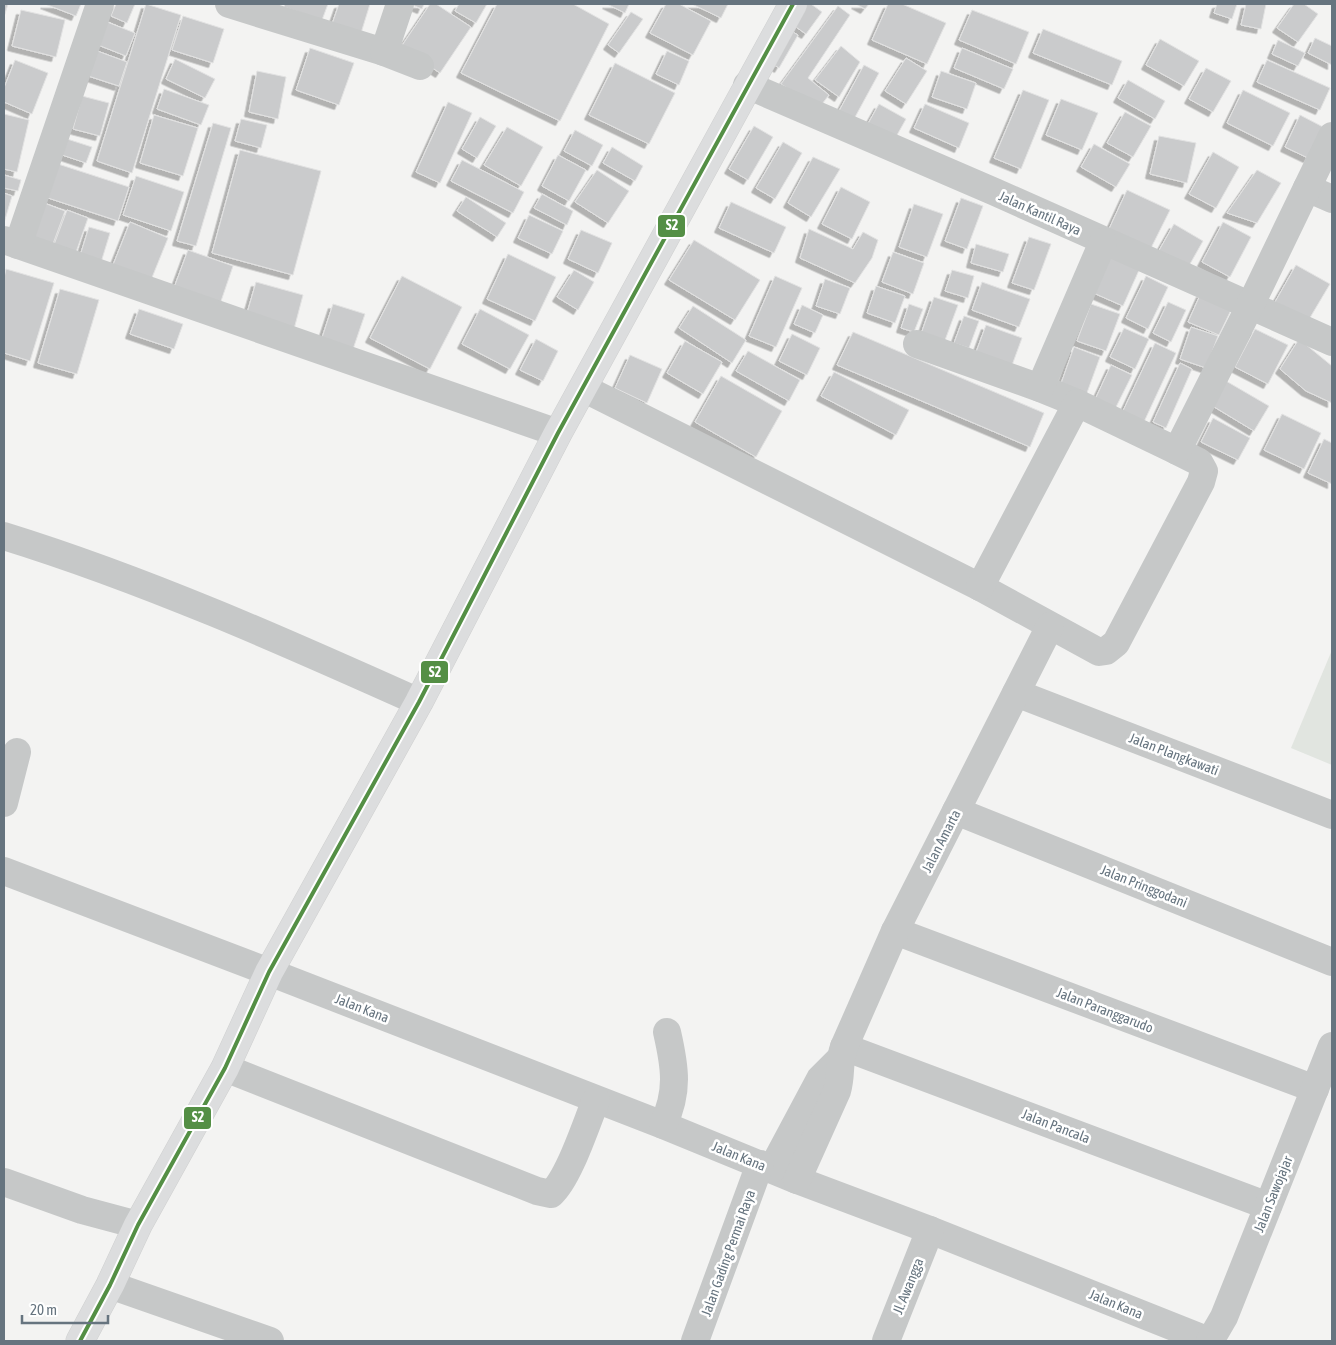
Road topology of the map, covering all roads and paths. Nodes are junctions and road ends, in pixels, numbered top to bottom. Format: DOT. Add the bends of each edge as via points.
graph roads {
  1 [pos="100,4"];
  2 [pos="229,4"];
  3 [pos="400,4"];
  4 [pos="793,4"];
  5 [pos="384,52"];
  6 [pos="420,66"];
  7 [pos="748,86"];
  8 [pos="1332,136"];
  9 [pos="1307,188"];
  10 [pos="1332,199"];
  11 [pos="1103,242"];
  12 [pos="11,243"];
  13 [pos="1250,306"];
  14 [pos="1332,342"];
  15 [pos="917,344"];
  16 [pos="583,388"];
  17 [pos="1040,388"];
  18 [pos="1077,403"];
  19 [pos="558,433"];
  20 [pos="1177,450"];
  21 [pos="4,536"];
  22 [pos="980,587"];
  23 [pos="1050,626"];
  24 [pos="1016,693"];
  25 [pos="419,702"];
  26 [pos="17,752"];
  27 [pos="4,803"];
  28 [pos="956,811"];
  29 [pos="1332,815"];
  30 [pos="4,871"];
  31 [pos="895,931"];
  32 [pos="1332,962"];
  33 [pos="269,972"];
  34 [pos="667,1032"];
  35 [pos="1332,1046"];
  36 [pos="842,1053"];
  37 [pos="225,1068"];
  38 [pos="1315,1089"];
  39 [pos="596,1100"];
  40 [pos="662,1125"];
  41 [pos="776,1171"];
  42 [pos="4,1182"];
  43 [pos="1268,1206"];
  44 [pos="138,1226"];
  45 [pos="930,1230"];
  46 [pos="110,1285"];
  47 [pos="1200,1339"];
  48 [pos="80,1341"];
  49 [pos="270,1341"];
  50 [pos="695,1341"];
  51 [pos="886,1341"];
  1 -- 12 [label="street"];
  2 -- 5 [label="street"];
  3 -- 5 [label="street"];
  4 -- 7 [label="main road"];
  5 -- 6 [label="street"];
  7 -- 11 [label="street, Jalan Kantil Raya"];
  7 -- 16 [label="main road"];
  8 -- 9 [label="street"];
  9 -- 10 [label="street"];
  9 -- 13 [label="street"];
  11 -- 13 [label="street, Jalan Kantil Raya"];
  11 -- 17 [label="street"];
  12 -- 19 [label="street"];
  13 -- 14 [label="street, Jalan Kantil Raya"];
  13 -- 20 [label="street"];
  15 -- 17 [label="street"];
  16 -- 19 [label="main road"];
  16 -- 22 [label="street"];
  17 -- 18 [label="street"];
  18 -- 20 [label="street"];
  18 -- 22 [label="street"];
  19 -- 25 [label="main road"];
  20 -- 23 [label="street" via="1199,462 1204,471 1201,482 1116,643 1099,652"];
  21 -- 25 [label="street" via="249,626"];
  22 -- 23 [label="street"];
  23 -- 24 [label="street, Jalan Amarta"];
  24 -- 28 [label="street, Jalan Amarta"];
  24 -- 29 [label="street, Jalan Plangkawati"];
  25 -- 33 [label="main road"];
  26 -- 27 [label="street"];
  28 -- 31 [label="street, Jalan Amarta"];
  28 -- 32 [label="street, Jalan Pringgodani"];
  30 -- 33 [label="street, Jalan Kana"];
  31 -- 36 [label="street, Jalan Amarta"];
  31 -- 38 [label="street, Jalan Paranggarudo"];
  33 -- 37 [label="main road"];
  33 -- 39 [label="street, Jalan Kana"];
  34 -- 40 [label="street" via="675,1066 670,1110"];
  35 -- 38 [label="street, Jalan Sawojajar"];
  36 -- 41 [label="street, Jalan Amarta" via="820,1079"];
  36 -- 43 [label="street, Jalan Pancala"];
  37 -- 39 [label="street" via="551,1194 576,1150"];
  37 -- 44 [label="main road"];
  38 -- 43 [label="street, Jalan Sawojajar"];
  39 -- 40 [label="street, Jalan Kana"];
  40 -- 41 [label="street, Jalan Kana"];
  41 -- 45 [label="street, Jalan Kana"];
  41 -- 50 [label="street, Jalan Gading Permai Raya"];
  42 -- 44 [label="street"];
  43 -- 47 [label="street, Jalan Sawojajar" via="1224,1317"];
  44 -- 46 [label="main road"];
  45 -- 47 [label="street, Jalan Kana"];
  45 -- 51 [label="street, Jl. Awangga"];
  46 -- 48 [label="main road"];
  46 -- 49 [label="street"];
}
